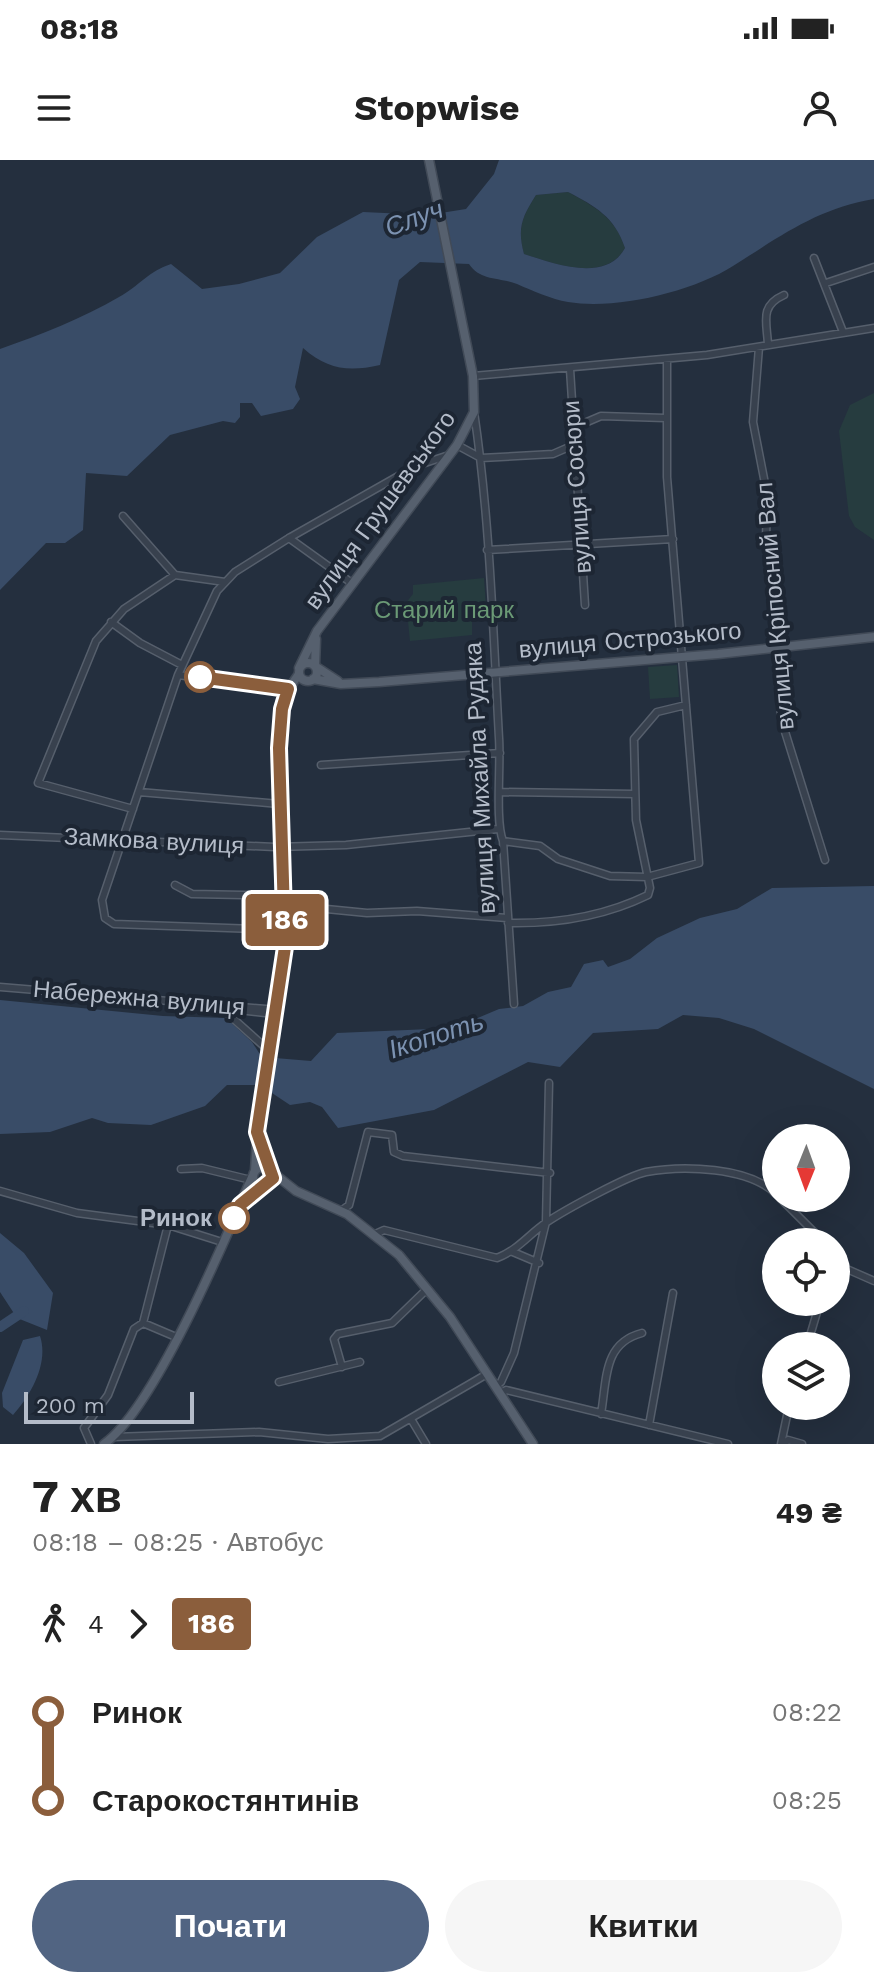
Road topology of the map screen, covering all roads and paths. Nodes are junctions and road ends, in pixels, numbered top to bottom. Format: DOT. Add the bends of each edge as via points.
graph roads {
  1 [pos="429,160"];
  2 [pos="814,258"];
  3 [pos="874,267"];
  4 [pos="826,283"];
  5 [pos="784,295"];
  6 [pos="874,328"];
  7 [pos="843,332"];
  8 [pos="768,345"];
  9 [pos="759,347"];
  10 [pos="667,359"];
  11 [pos="570,369"];
  12 [pos="473,376"];
  13 [pos="474,412"];
  14 [pos="665,418"];
  15 [pos="572,440"];
  16 [pos="457,445"];
  17 [pos="446,456"];
  18 [pos="481,458"];
  19 [pos="123,516"];
  20 [pos="289,538"];
  21 [pos="673,539"];
  22 [pos="580,544"];
  23 [pos="487,550"];
  24 [pos="175,575"];
  25 [pos="225,582"];
  26 [pos="353,584"];
  27 [pos="585,605"];
  28 [pos="111,622"];
  29 [pos="317,631"];
  30 [pos="874,637"];
  31 [pos="783,647"];
  32 [pos="683,657"];
  33 [pos="182,665"];
  34 [pos="315,666"];
  35 [pos="299,671"];
  36 [pos="495,672"];
  37 [pos="178,675"];
  38 [pos="311,680"];
  39 [pos="341,684"];
  40 [pos="288,689"];
  41 [pos="686,705"];
  42 [pos="500,753"];
  43 [pos="321,765"];
  44 [pos="139,792"];
  45 [pos="501,792"];
  46 [pos="634,794"];
  47 [pos="279,804"];
  48 [pos="133,809"];
  49 [pos="498,829"];
  50 [pos="0,835"];
  51 [pos="123,839"];
  52 [pos="503,841"];
  53 [pos="284,847"];
  54 [pos="825,860"];
  55 [pos="647,877"];
  56 [pos="175,885"];
  57 [pos="286,900"];
  58 [pos="508,920"];
  59 [pos="285,930"];
  60 [pos="0,987"];
  61 [pos="514,1004"];
  62 [pos="229,1009"];
  63 [pos="278,1010"];
  64 [pos="549,1083"];
  65 [pos="257,1132"];
  66 [pos="181,1169"];
  67 [pos="269,1169"];
  68 [pos="550,1173"];
  69 [pos="252,1176"];
  70 [pos="762,1182"];
  71 [pos="265,1186"];
  72 [pos="0,1191"];
  73 [pos="296,1191"];
  74 [pos="240,1205"];
  75 [pos="341,1211"];
  76 [pos="794,1212"];
  77 [pos="546,1222"];
  78 [pos="168,1225"];
  79 [pos="810,1228"];
  80 [pos="373,1235"];
  81 [pos="222,1242"];
  82 [pos="513,1252"];
  83 [pos="539,1263"];
  84 [pos="850,1270"];
  85 [pos="874,1281"];
  86 [pos="427,1289"];
  87 [pos="673,1293"];
  88 [pos="143,1323"];
  89 [pos="642,1333"];
  90 [pos="176,1337"];
  91 [pos="360,1362"];
  92 [pos="342,1367"];
  93 [pos="487,1374"];
  94 [pos="279,1382"];
  95 [pos="498,1390"];
  96 [pos="601,1414"];
  97 [pos="411,1419"];
  98 [pos="786,1420"];
  99 [pos="649,1425"];
  100 [pos="202,1434"];
  101 [pos="114,1437"];
  102 [pos="302,1440"];
  103 [pos="91,1444"];
  104 [pos="104,1444"];
  105 [pos="205,1444"];
  106 [pos="426,1444"];
  107 [pos="533,1444"];
  108 [pos="728,1444"];
  109 [pos="782,1444"];
  110 [pos="802,1444"];
  1 -- 12 [label="main road, вулиця Михайла Рудяка"];
  2 -- 4 [label="street"];
  3 -- 4 [label="street"];
  4 -- 7 [label="street"];
  5 -- 8 [label="street" via="764,312"];
  6 -- 7 [label="street"];
  7 -- 8 [label="street"];
  8 -- 9 [label="street"];
  9 -- 10 [label="street"];
  9 -- 31 [label="street, вулиця Кріпосний Вал" via="753,422 767,494 766,540"];
  10 -- 11 [label="street"];
  10 -- 14 [label="street"];
  11 -- 12 [label="street"];
  11 -- 15 [label="street, вулиця Сосюри"];
  12 -- 13 [label="main road, вулиця Михайла Рудяка"];
  13 -- 16 [label="main road, вулиця Грушевського"];
  13 -- 18 [label="street, вулиця Михайла Рудяка"];
  14 -- 15 [label="street" via="601,416 580,425"];
  14 -- 21 [label="street"];
  15 -- 18 [label="street" via="553,454"];
  15 -- 22 [label="street, вулиця Сосюри"];
  16 -- 17 [label="main road, вулиця Грушевського"];
  16 -- 18 [label="street"];
  17 -- 20 [label="street" via="416,466"];
  17 -- 26 [label="main road, вулиця Грушевського"];
  18 -- 23 [label="street, вулиця Михайла Рудяка"];
  19 -- 24 [label="street"];
  20 -- 25 [label="street"];
  20 -- 26 [label="street"];
  21 -- 22 [label="street"];
  21 -- 32 [label="street"];
  22 -- 23 [label="street"];
  22 -- 27 [label="street, вулиця Сосюри"];
  23 -- 36 [label="street, вулиця Михайла Рудяка"];
  24 -- 25 [label="street"];
  24 -- 28 [label="street"];
  25 -- 33 [label="street" via="204,613"];
  26 -- 29 [label="main road, вулиця Грушевського"];
  28 -- 33 [label="street"];
  28 -- 48 [label="street" via="90,652 38,783"];
  29 -- 34 [label="main road, вулиця Грушевського"];
  29 -- 35 [label="main road, вулиця Грушевського"];
  30 -- 31 [label="main road, вулиця Острозького"];
  31 -- 32 [label="main road, вулиця Острозького"];
  31 -- 54 [label="street, вулиця Кріпосний Вал" via="789,705 780,706 782,722"];
  32 -- 36 [label="main road, вулиця Острозького"];
  32 -- 41 [label="street"];
  33 -- 37 [label="street"];
  34 -- 35 [label="main road" via="305,663"];
  34 -- 38 [label="main road, вулиця Грушевського"];
  34 -- 39 [label="main road"];
  35 -- 38 [label="main road"];
  35 -- 40 [label="main road, вулиця Грушевського"];
  36 -- 39 [label="main road, вулиця Острозького"];
  36 -- 42 [label="street, вулиця Михайла Рудяка"];
  37 -- 40 [label="street"];
  37 -- 44 [label="street"];
  38 -- 39 [label="main road, вулиця Острозького"];
  38 -- 40 [label="main road"];
  40 -- 47 [label="main road, вулиця Грушевського" via="279,740"];
  41 -- 46 [label="street" via="657,712 634,739"];
  41 -- 55 [label="street" via="699,863"];
  42 -- 43 [label="street"];
  42 -- 45 [label="street, вулиця Михайла Рудяка"];
  44 -- 47 [label="street"];
  44 -- 48 [label="street"];
  45 -- 46 [label="street"];
  45 -- 49 [label="street, вулиця Михайла Рудяка"];
  46 -- 55 [label="street"];
  47 -- 53 [label="main road, вулиця Грушевського"];
  48 -- 51 [label="street"];
  49 -- 52 [label="street, вулиця Михайла Рудяка"];
  49 -- 53 [label="street, Замкова вулиця"];
  50 -- 51 [label="street, Замкова вулиця"];
  51 -- 53 [label="street, Замкова вулиця"];
  51 -- 59 [label="street" via="101,910 114,924"];
  52 -- 55 [label="street" via="540,846 558,859 610,876"];
  52 -- 58 [label="street, вулиця Михайла Рудяка"];
  53 -- 57 [label="main road, вулиця Грушевського"];
  55 -- 58 [label="street" via="648,895 629,904 565,922"];
  56 -- 57 [label="street" via="192,894"];
  57 -- 58 [label="street" via="367,913 430,912"];
  57 -- 59 [label="main road, вулиця Грушевського"];
  58 -- 61 [label="street, вулиця Михайла Рудяка"];
  59 -- 63 [label="main road, вулиця Грушевського"];
  60 -- 63 [label="street, Набережна вулиця"];
  62 -- 62 [label="street" via="228,1014 267,1049 274,1014"];
  63 -- 65 [label="main road, вулиця Грушевського"];
  64 -- 68 [label="street"];
  65 -- 67 [label="main road"];
  65 -- 69 [label="main road, вулиця Грушевського"];
  66 -- 69 [label="street"];
  67 -- 69 [label="main road"];
  67 -- 71 [label="main road" via="272,1181"];
  67 -- 73 [label="main road"];
  68 -- 75 [label="street" via="403,1156 394,1152 392,1135 368,1132 349,1205"];
  68 -- 77 [label="street"];
  69 -- 71 [label="main road" via="254,1183"];
  69 -- 74 [label="main road, вулиця Грушевського"];
  70 -- 77 [label="street" via="701,1167 644,1172"];
  71 -- 73 [label="main road"];
  71 -- 74 [label="main road"];
  72 -- 78 [label="street" via="77,1213"];
  73 -- 75 [label="main road"];
  74 -- 81 [label="main road, вулиця Грушевського"];
  75 -- 80 [label="main road"];
  76 -- 79 [label="street"];
  77 -- 82 [label="street"];
  77 -- 83 [label="street"];
  78 -- 81 [label="street"];
  78 -- 88 [label="street"];
  80 -- 82 [label="street" via="384,1230 497,1258"];
  80 -- 86 [label="main road" via="399,1255"];
  81 -- 90 [label="main road, вулиця Грушевського"];
  82 -- 83 [label="street"];
  83 -- 95 [label="street"];
  84 -- 85 [label="street"];
  86 -- 92 [label="street" via="392,1323 338,1334 334,1339"];
  86 -- 93 [label="main road"];
  87 -- 99 [label="street"];
  88 -- 90 [label="street"];
  88 -- 103 [label="street" via="134,1329 108,1395 84,1428"];
  89 -- 96 [label="street" via="624,1337 614,1349"];
  90 -- 101 [label="main road, вулиця Грушевського" via="147,1392"];
  91 -- 92 [label="street"];
  92 -- 94 [label="street"];
  93 -- 95 [label="main road"];
  93 -- 97 [label="street"];
  95 -- 96 [label="street"];
  95 -- 107 [label="main road"];
  96 -- 99 [label="street"];
  97 -- 102 [label="street" via="380,1436"];
  97 -- 106 [label="street"];
  98 -- 109 [label="street"];
  99 -- 108 [label="street"];
  100 -- 101 [label="street"];
  100 -- 102 [label="street" via="259,1432"];
  100 -- 105 [label="street"];
  101 -- 104 [label="main road, вулиця Грушевського"];
  109 -- 110 [label="street"];
}
